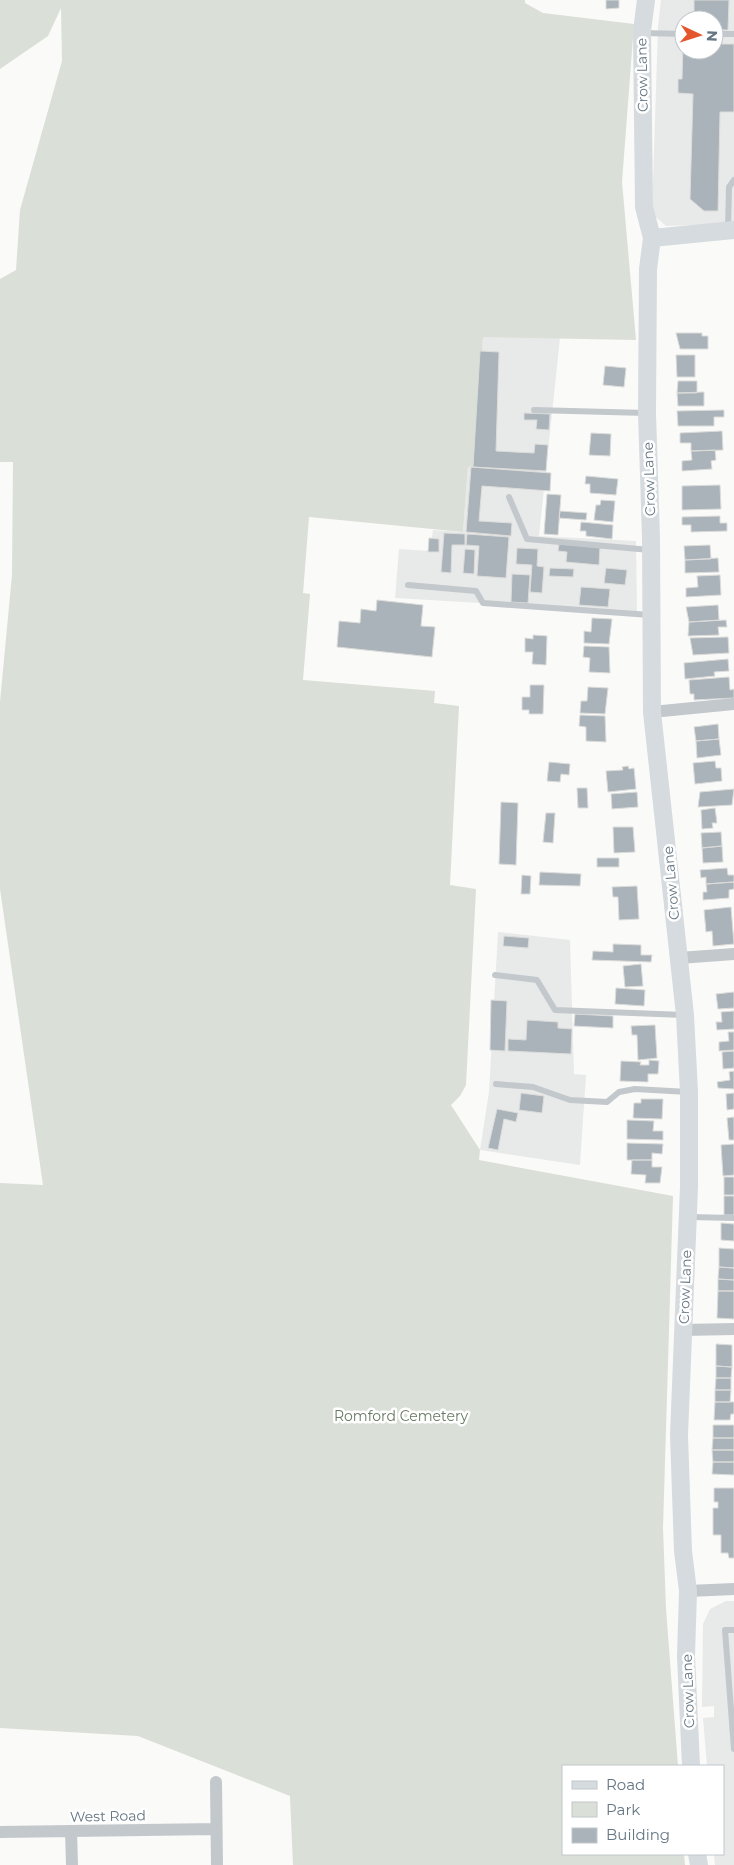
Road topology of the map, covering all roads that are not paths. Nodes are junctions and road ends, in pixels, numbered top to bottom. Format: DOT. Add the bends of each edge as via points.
graph roads {
  1 [pos="646,0"];
  2 [pos="642,33"];
  3 [pos="674,34"];
  4 [pos="734,180"];
  5 [pos="731,230"];
  6 [pos="652,238"];
  7 [pos="534,410"];
  8 [pos="647,413"];
  9 [pos="509,497"];
  10 [pos="651,550"];
  11 [pos="408,585"];
  12 [pos="650,615"];
  13 [pos="734,704"];
  14 [pos="652,712"];
  15 [pos="734,954"];
  16 [pos="679,958"];
  17 [pos="495,975"];
  18 [pos="685,1016"];
  19 [pos="496,1084"];
  20 [pos="689,1092"];
  21 [pos="687,1217"];
  22 [pos="734,1218"];
  23 [pos="734,1329"];
  24 [pos="684,1330"];
  25 [pos="734,1589"];
  26 [pos="688,1592"];
  27 [pos="734,1630"];
  28 [pos="733,1733"];
  29 [pos="734,1749"];
  30 [pos="691,1765"];
  31 [pos="216,1782"];
  32 [pos="216,1830"];
  33 [pos="72,1831"];
  34 [pos="0,1832"];
  35 [pos="72,1865"];
  36 [pos="217,1865"];
  1 -- 2 [label="street, Crow Lane"];
  2 -- 3 [label="lane"];
  2 -- 6 [label="street, Crow Lane" via="644,207"];
  4 -- 5 [label="lane" via="729,187"];
  5 -- 6 [label="street"];
  6 -- 8 [label="street, Crow Lane" via="648,269"];
  7 -- 8 [label="lane"];
  8 -- 10 [label="street, Crow Lane"];
  9 -- 10 [label="lane" via="526,539"];
  10 -- 12 [label="street, Crow Lane"];
  11 -- 12 [label="lane" via="476,591 483,603"];
  12 -- 14 [label="street, Crow Lane"];
  13 -- 14 [label="street"];
  14 -- 16 [label="street, Crow Lane"];
  15 -- 16 [label="street"];
  16 -- 18 [label="street, Crow Lane"];
  17 -- 18 [label="lane" via="537,980 555,1010"];
  18 -- 20 [label="street, Crow Lane"];
  19 -- 20 [label="lane" via="533,1087 570,1100 607,1102 619,1092 635,1089"];
  20 -- 21 [label="street, Crow Lane"];
  21 -- 22 [label="lane"];
  21 -- 24 [label="street, Crow Lane"];
  23 -- 24 [label="street"];
  24 -- 26 [label="street, Crow Lane" via="679,1434 683,1551"];
  25 -- 26 [label="street"];
  26 -- 30 [label="street, Crow Lane" via="686,1656"];
  27 -- 28 [label="lane" via="725,1630"];
  28 -- 29 [label="lane"];
  31 -- 32 [label="street"];
  32 -- 33 [label="street, West Road"];
  32 -- 36 [label="street"];
  33 -- 34 [label="street, West Road"];
  33 -- 35 [label="street"];
}
